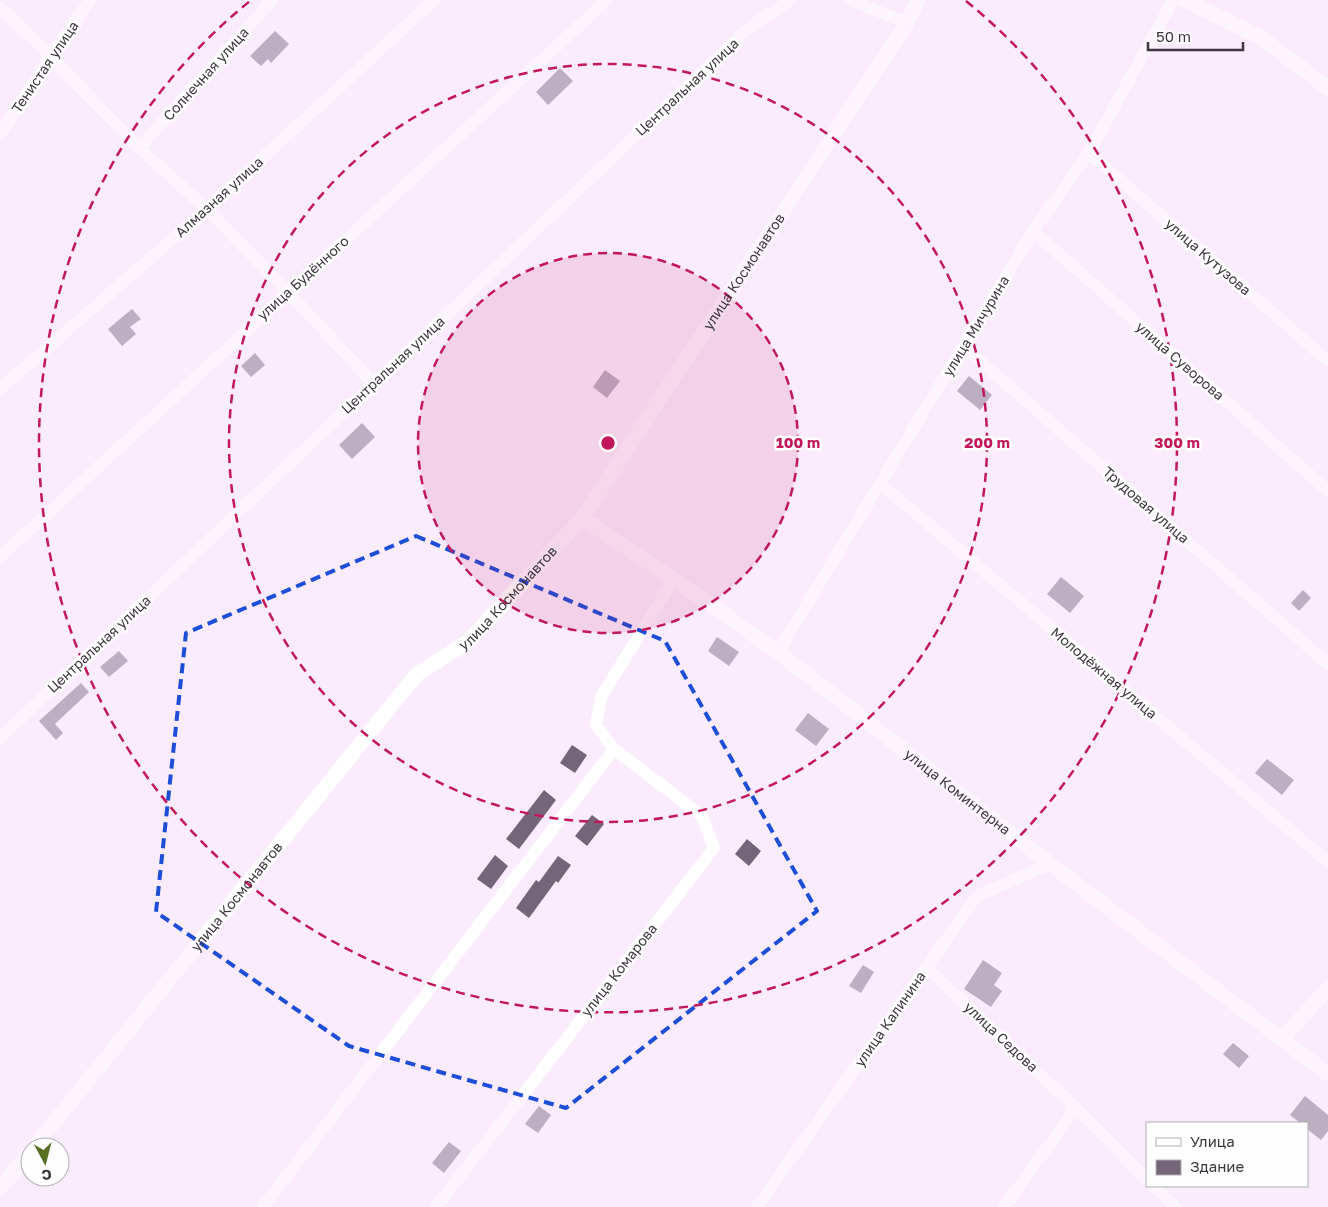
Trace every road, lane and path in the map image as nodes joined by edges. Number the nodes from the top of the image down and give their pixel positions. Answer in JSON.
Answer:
{"nodes":[{"id":1,"x":90,"y":0,"type":"edge"},
{"id":2,"x":272,"y":0,"type":"edge"},
{"id":3,"x":434,"y":0,"type":"edge"},
{"id":4,"x":607,"y":0,"type":"edge"},
{"id":5,"x":791,"y":0,"type":"edge"},
{"id":6,"x":850,"y":0,"type":"edge"},
{"id":7,"x":918,"y":0,"type":"edge"},
{"id":8,"x":1173,"y":0,"type":"edge"},
{"id":9,"x":1185,"y":0,"type":"edge"},
{"id":10,"x":0,"y":7,"type":"edge"},
{"id":11,"x":907,"y":23,"type":"junction"},
{"id":12,"x":50,"y":56,"type":"junction"},
{"id":13,"x":1328,"y":88,"type":"edge"},
{"id":14,"x":0,"y":135,"type":"edge"},
{"id":15,"x":139,"y":148,"type":"junction"},
{"id":16,"x":1089,"y":153,"type":"junction"},
{"id":17,"x":207,"y":209,"type":"junction"},
{"id":18,"x":1033,"y":231,"type":"junction"},
{"id":19,"x":288,"y":292,"type":"junction"},
{"id":20,"x":964,"y":347,"type":"junction"},
{"id":21,"x":1328,"y":361,"type":"edge"},
{"id":22,"x":374,"y":384,"type":"junction"},
{"id":23,"x":0,"y":389,"type":"edge"},
{"id":24,"x":880,"y":484,"type":"junction"},
{"id":25,"x":1328,"y":491,"type":"edge"},
{"id":26,"x":582,"y":518,"type":"junction"},
{"id":27,"x":0,"y":556,"type":"edge"},
{"id":28,"x":674,"y":578,"type":"junction"},
{"id":29,"x":778,"y":652,"type":"junction"},
{"id":30,"x":1328,"y":664,"type":"edge"},
{"id":31,"x":0,"y":738,"type":"edge"},
{"id":32,"x":614,"y":749,"type":"junction"},
{"id":33,"x":1328,"y":862,"type":"edge"},
{"id":34,"x":1050,"y":864,"type":"junction"},
{"id":35,"x":926,"y":967,"type":"junction"},
{"id":36,"x":1328,"y":988,"type":"edge"},
{"id":37,"x":1283,"y":1038,"type":"junction"},
{"id":38,"x":1328,"y":1074,"type":"edge"},
{"id":39,"x":1076,"y":1108,"type":"junction"},
{"id":40,"x":42,"y":1137,"type":"edge"},
{"id":41,"x":20,"y":1164,"type":"edge"},
{"id":42,"x":1146,"y":1179,"type":"edge"},
{"id":43,"x":1154,"y":1187,"type":"edge"},
{"id":44,"x":0,"y":1189,"type":"edge"},
{"id":45,"x":1168,"y":1205,"type":"edge"},
{"id":46,"x":263,"y":1207,"type":"edge"},
{"id":47,"x":436,"y":1207,"type":"edge"},
{"id":48,"x":757,"y":1207,"type":"edge"},
{"id":49,"x":1004,"y":1207,"type":"edge"}],
"edges":[{"from":1,"to":12,"type":"street","name":"Тенистая улица"},
{"from":2,"to":15,"type":"street","name":"Солнечная улица"},
{"from":3,"to":17,"type":"street","name":"Алмазная улица"},
{"from":4,"to":19,"type":"street","name":"улица Будённого"},
{"from":5,"to":22,"type":"street","name":"Центральная улица"},
{"from":6,"to":11,"type":"street"},
{"from":7,"to":11,"type":"street","name":"улица Космонавтов"},
{"from":8,"to":16,"type":"street","name":"улица Мичурина"},
{"from":9,"to":13,"type":"street"},
{"from":10,"to":12,"type":"street"},
{"from":11,"to":26,"type":"street","name":"улица Космонавтов"},
{"from":12,"to":14,"type":"street","name":"Тенистая улица"},
{"from":12,"to":15,"type":"street"},
{"from":15,"to":17,"type":"street"},
{"from":16,"to":18,"type":"street","name":"улица Мичурина"},
{"from":16,"to":21,"type":"street","name":"улица Кутузова"},
{"from":17,"to":19,"type":"street"},
{"from":17,"to":23,"type":"street","name":"Алмазная улица"},
{"from":18,"to":20,"type":"street","name":"улица Мичурина"},
{"from":18,"to":25,"type":"street","name":"улица Суворова"},
{"from":19,"to":22,"type":"street"},
{"from":19,"to":27,"type":"street","name":"улица Будённого"},
{"from":20,"to":24,"type":"street","name":"улица Мичурина"},
{"from":20,"to":30,"type":"street","name":"Трудовая улица"},
{"from":22,"to":31,"type":"street","name":"Центральная улица"},
{"from":24,"to":29,"type":"street","name":"улица Мичурина"},
{"from":24,"to":33,"type":"street","name":"Молодёжная улица"},
{"from":26,"to":28,"type":"street","name":"улица Коминтерна"},
{"from":26,"to":40,"type":"street","name":"улица Космонавтов"},
{"from":28,"to":29,"type":"street","name":"улица Коминтерна"},
{"from":28,"to":32,"type":"street","name":"улица Комарова"},
{"from":29,"to":34,"type":"street","name":"улица Коминтерна"},
{"from":32,"to":46,"type":"street"},
{"from":32,"to":47,"type":"street","name":"улица Комарова"},
{"from":34,"to":35,"type":"street","name":"улица Калинина"},
{"from":34,"to":37,"type":"street","name":"улица Коминтерна"},
{"from":35,"to":39,"type":"street","name":"улица Седова"},
{"from":35,"to":48,"type":"street","name":"улица Калинина"},
{"from":36,"to":37,"type":"street"},
{"from":37,"to":38,"type":"street","name":"улица Коминтерна"},
{"from":39,"to":42,"type":"street","name":"улица Седова"},
{"from":39,"to":49,"type":"street"},
{"from":41,"to":44,"type":"street"},
{"from":43,"to":45,"type":"street"}]}
